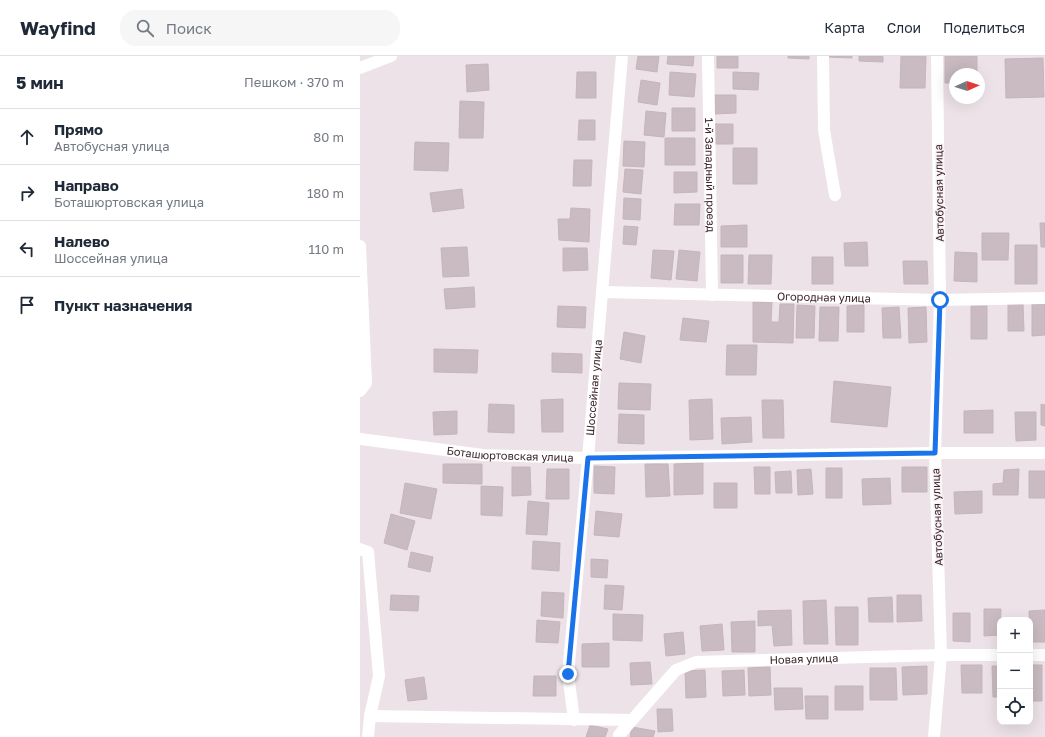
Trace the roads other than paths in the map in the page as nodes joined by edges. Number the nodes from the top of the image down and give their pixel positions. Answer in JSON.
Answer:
{"nodes":[{"id":1,"x":392,"y":56,"type":"edge"},
{"id":2,"x":622,"y":56,"type":"edge"},
{"id":3,"x":708,"y":56,"type":"edge"},
{"id":4,"x":823,"y":56,"type":"edge"},
{"id":5,"x":937,"y":56,"type":"edge"},
{"id":6,"x":360,"y":68,"type":"edge"},
{"id":7,"x":835,"y":195,"type":"dead end"},
{"id":8,"x":360,"y":246,"type":"edge"},
{"id":9,"x":602,"y":292,"type":"junction"},
{"id":10,"x":712,"y":295,"type":"junction"},
{"id":11,"x":1045,"y":298,"type":"edge"},
{"id":12,"x":940,"y":300,"type":"junction"},
{"id":13,"x":360,"y":391,"type":"edge"},
{"id":14,"x":360,"y":439,"type":"edge"},
{"id":15,"x":935,"y":453,"type":"junction"},
{"id":16,"x":1045,"y":453,"type":"edge"},
{"id":17,"x":588,"y":458,"type":"junction"},
{"id":18,"x":360,"y":549,"type":"edge"},
{"id":19,"x":941,"y":655,"type":"junction"},
{"id":20,"x":997,"y":655,"type":"edge"},
{"id":21,"x":1033,"y":655,"type":"edge"},
{"id":22,"x":1045,"y":655,"type":"edge"},
{"id":23,"x":370,"y":716,"type":"junction"},
{"id":24,"x":574,"y":720,"type":"junction"},
{"id":25,"x":632,"y":720,"type":"junction"},
{"id":26,"x":368,"y":737,"type":"edge"},
{"id":27,"x":619,"y":737,"type":"edge"},
{"id":28,"x":934,"y":737,"type":"edge"}],
"edges":[{"from":1,"to":6,"type":"street"},
{"from":2,"to":9,"type":"street","name":"Шоссейная улица"},
{"from":3,"to":10,"type":"street","name":"1-й Западный проезд"},
{"from":4,"to":7,"type":"street"},
{"from":5,"to":12,"type":"street","name":"Автобусная улица"},
{"from":8,"to":13,"type":"street"},
{"from":9,"to":10,"type":"street","name":"Огородная улица"},
{"from":9,"to":17,"type":"street","name":"Шоссейная улица"},
{"from":10,"to":12,"type":"street","name":"Огородная улица"},
{"from":11,"to":12,"type":"street","name":"Огородная улица"},
{"from":12,"to":15,"type":"street","name":"Автобусная улица"},
{"from":14,"to":17,"type":"street","name":"Боташюртовская улица"},
{"from":15,"to":16,"type":"street","name":"Боташюртовская улица"},
{"from":15,"to":17,"type":"street","name":"Боташюртовская улица"},
{"from":15,"to":19,"type":"street","name":"Автобусная улица"},
{"from":17,"to":24,"type":"street","name":"Шоссейная улица"},
{"from":18,"to":23,"type":"street"},
{"from":19,"to":20,"type":"street","name":"Новая улица"},
{"from":19,"to":25,"type":"street","name":"Новая улица"},
{"from":19,"to":28,"type":"street","name":"Автобусная улица"},
{"from":21,"to":22,"type":"street"},
{"from":23,"to":24,"type":"street"},
{"from":23,"to":26,"type":"street"},
{"from":24,"to":25,"type":"street"},
{"from":25,"to":27,"type":"street","name":"Новая улица"}]}
